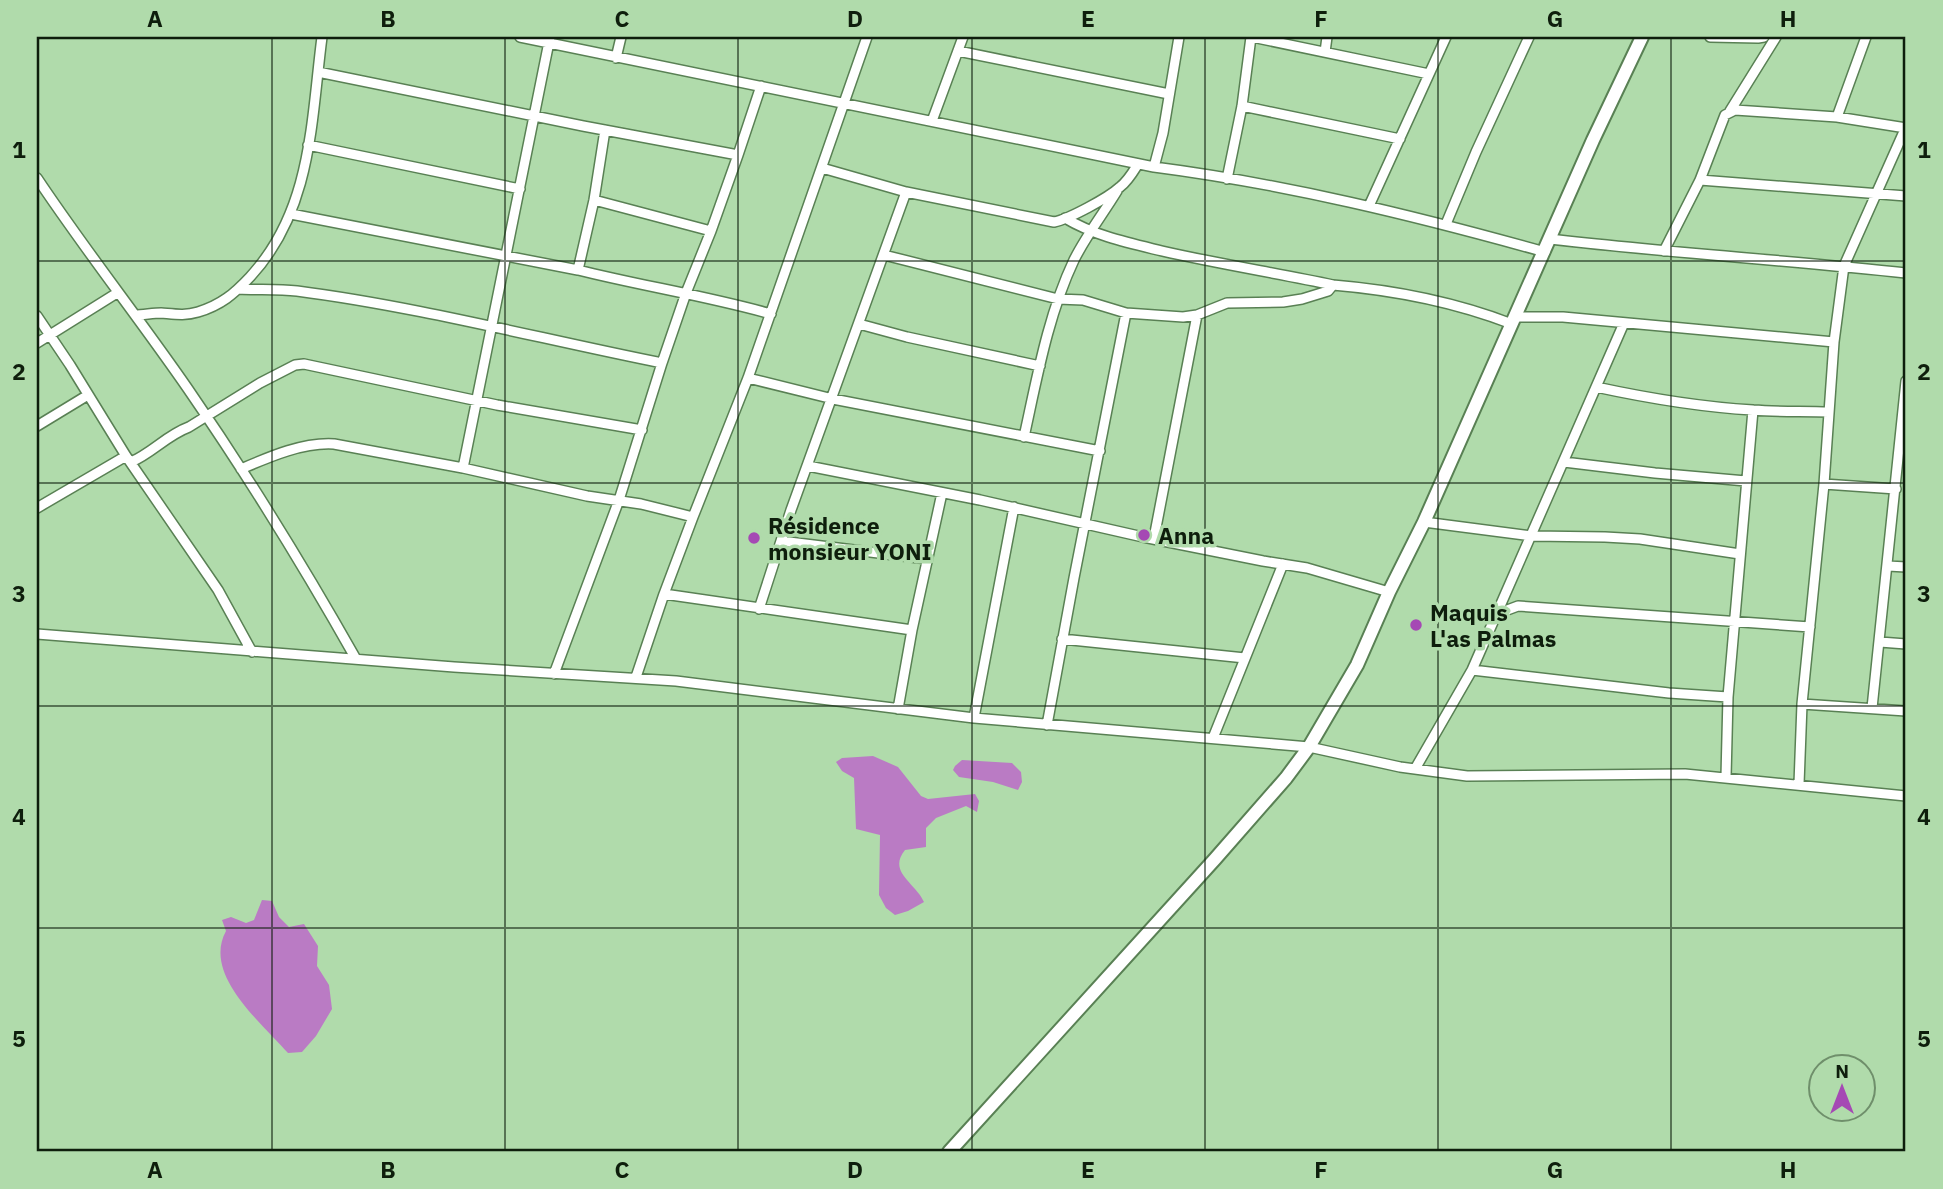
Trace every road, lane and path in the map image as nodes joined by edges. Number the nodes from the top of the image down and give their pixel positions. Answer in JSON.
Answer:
{"nodes":[{"id":1,"x":322,"y":37,"type":"edge"},
{"id":2,"x":520,"y":37,"type":"edge"},
{"id":3,"x":621,"y":37,"type":"edge"},
{"id":4,"x":867,"y":37,"type":"edge"},
{"id":5,"x":963,"y":37,"type":"edge"},
{"id":6,"x":1179,"y":37,"type":"edge"},
{"id":7,"x":1251,"y":37,"type":"edge"},
{"id":8,"x":1327,"y":37,"type":"edge"},
{"id":9,"x":1446,"y":37,"type":"edge"},
{"id":10,"x":1529,"y":37,"type":"edge"},
{"id":11,"x":1642,"y":37,"type":"edge"},
{"id":12,"x":1710,"y":37,"type":"edge"},
{"id":13,"x":1764,"y":37,"type":"edge"},
{"id":14,"x":1776,"y":37,"type":"edge"},
{"id":15,"x":1866,"y":37,"type":"edge"},
{"id":16,"x":549,"y":40,"type":"edge"},
{"id":17,"x":958,"y":51,"type":"junction"},
{"id":18,"x":1325,"y":52,"type":"junction"},
{"id":19,"x":616,"y":58,"type":"junction"},
{"id":20,"x":318,"y":72,"type":"junction"},
{"id":21,"x":1429,"y":74,"type":"junction"},
{"id":22,"x":761,"y":86,"type":"junction"},
{"id":23,"x":1169,"y":94,"type":"junction"},
{"id":24,"x":843,"y":103,"type":"junction"},
{"id":25,"x":1242,"y":106,"type":"junction"},
{"id":26,"x":1730,"y":111,"type":"junction"},
{"id":27,"x":535,"y":116,"type":"junction"},
{"id":28,"x":1837,"y":117,"type":"junction"},
{"id":29,"x":932,"y":121,"type":"junction"},
{"id":30,"x":1906,"y":127,"type":"edge"},
{"id":31,"x":605,"y":130,"type":"junction"},
{"id":32,"x":1400,"y":139,"type":"junction"},
{"id":33,"x":309,"y":145,"type":"junction"},
{"id":34,"x":738,"y":155,"type":"junction"},
{"id":35,"x":1138,"y":164,"type":"junction"},
{"id":36,"x":1154,"y":167,"type":"junction"},
{"id":37,"x":822,"y":168,"type":"junction"},
{"id":38,"x":37,"y":178,"type":"edge"},
{"id":39,"x":1227,"y":179,"type":"junction"},
{"id":40,"x":1700,"y":180,"type":"junction"},
{"id":41,"x":520,"y":189,"type":"junction"},
{"id":42,"x":1118,"y":190,"type":"junction"},
{"id":43,"x":906,"y":192,"type":"junction"},
{"id":44,"x":1877,"y":193,"type":"junction"},
{"id":45,"x":1906,"y":196,"type":"edge"},
{"id":46,"x":594,"y":200,"type":"junction"},
{"id":47,"x":1369,"y":206,"type":"junction"},
{"id":48,"x":291,"y":214,"type":"junction"},
{"id":49,"x":1065,"y":218,"type":"junction"},
{"id":50,"x":1446,"y":224,"type":"junction"},
{"id":51,"x":711,"y":231,"type":"junction"},
{"id":52,"x":1091,"y":232,"type":"junction"},
{"id":53,"x":1548,"y":246,"type":"junction"},
{"id":54,"x":1664,"y":251,"type":"junction"},
{"id":55,"x":884,"y":255,"type":"junction"},
{"id":56,"x":506,"y":257,"type":"junction"},
{"id":57,"x":1844,"y":266,"type":"junction"},
{"id":58,"x":578,"y":270,"type":"junction"},
{"id":59,"x":1906,"y":273,"type":"edge"},
{"id":60,"x":1333,"y":285,"type":"junction"},
{"id":61,"x":239,"y":289,"type":"junction"},
{"id":62,"x":117,"y":293,"type":"junction"},
{"id":63,"x":686,"y":293,"type":"junction"},
{"id":64,"x":1058,"y":299,"type":"junction"},
{"id":65,"x":1126,"y":313,"type":"junction"},
{"id":66,"x":771,"y":314,"type":"junction"},
{"id":67,"x":1197,"y":315,"type":"junction"},
{"id":68,"x":37,"y":316,"type":"edge"},
{"id":69,"x":135,"y":316,"type":"junction"},
{"id":70,"x":1513,"y":320,"type":"junction"},
{"id":71,"x":1624,"y":323,"type":"junction"},
{"id":72,"x":859,"y":324,"type":"junction"},
{"id":73,"x":491,"y":325,"type":"junction"},
{"id":74,"x":50,"y":335,"type":"junction"},
{"id":75,"x":1834,"y":342,"type":"junction"},
{"id":76,"x":37,"y":343,"type":"edge"},
{"id":77,"x":662,"y":363,"type":"junction"},
{"id":78,"x":1040,"y":366,"type":"junction"},
{"id":79,"x":748,"y":378,"type":"junction"},
{"id":80,"x":1906,"y":381,"type":"edge"},
{"id":81,"x":1596,"y":387,"type":"junction"},
{"id":82,"x":88,"y":395,"type":"junction"},
{"id":83,"x":833,"y":399,"type":"junction"},
{"id":84,"x":477,"y":400,"type":"junction"},
{"id":85,"x":1753,"y":410,"type":"junction"},
{"id":86,"x":1829,"y":412,"type":"junction"},
{"id":87,"x":205,"y":416,"type":"junction"},
{"id":88,"x":1905,"y":419,"type":"edge"},
{"id":89,"x":37,"y":426,"type":"edge"},
{"id":90,"x":642,"y":430,"type":"junction"},
{"id":91,"x":1024,"y":437,"type":"junction"},
{"id":92,"x":1100,"y":451,"type":"junction"},
{"id":93,"x":128,"y":459,"type":"junction"},
{"id":94,"x":1564,"y":462,"type":"junction"},
{"id":95,"x":808,"y":466,"type":"junction"},
{"id":96,"x":463,"y":468,"type":"junction"},
{"id":97,"x":241,"y":470,"type":"junction"},
{"id":98,"x":1746,"y":481,"type":"junction"},
{"id":99,"x":1824,"y":485,"type":"junction"},
{"id":100,"x":1896,"y":489,"type":"junction"},
{"id":101,"x":942,"y":493,"type":"junction"},
{"id":102,"x":619,"y":500,"type":"junction"},
{"id":103,"x":1014,"y":507,"type":"junction"},
{"id":104,"x":37,"y":508,"type":"edge"},
{"id":105,"x":693,"y":517,"type":"junction"},
{"id":106,"x":1424,"y":522,"type":"junction"},
{"id":107,"x":1085,"y":523,"type":"junction"},
{"id":108,"x":1532,"y":536,"type":"junction"},
{"id":109,"x":1154,"y":538,"type":"junction"},
{"id":110,"x":781,"y":541,"type":"junction"},
{"id":111,"x":1740,"y":554,"type":"junction"},
{"id":112,"x":927,"y":559,"type":"junction"},
{"id":113,"x":1283,"y":564,"type":"junction"},
{"id":114,"x":1888,"y":566,"type":"junction"},
{"id":115,"x":1906,"y":567,"type":"edge"},
{"id":116,"x":1507,"y":587,"type":"junction"},
{"id":117,"x":1389,"y":592,"type":"junction"},
{"id":118,"x":664,"y":594,"type":"junction"},
{"id":119,"x":1518,"y":606,"type":"junction"},
{"id":120,"x":759,"y":609,"type":"junction"},
{"id":121,"x":1494,"y":615,"type":"junction"},
{"id":122,"x":1734,"y":622,"type":"junction"},
{"id":123,"x":1810,"y":627,"type":"junction"},
{"id":124,"x":912,"y":630,"type":"junction"},
{"id":125,"x":37,"y":634,"type":"edge"},
{"id":126,"x":1062,"y":639,"type":"junction"},
{"id":127,"x":1881,"y":642,"type":"junction"},
{"id":128,"x":1906,"y":644,"type":"edge"},
{"id":129,"x":252,"y":652,"type":"junction"},
{"id":130,"x":356,"y":659,"type":"junction"},
{"id":131,"x":1245,"y":659,"type":"junction"},
{"id":132,"x":1472,"y":670,"type":"junction"},
{"id":133,"x":554,"y":674,"type":"junction"},
{"id":134,"x":636,"y":677,"type":"junction"},
{"id":135,"x":1728,"y":697,"type":"junction"},
{"id":136,"x":1802,"y":704,"type":"junction"},
{"id":137,"x":1872,"y":708,"type":"junction"},
{"id":138,"x":898,"y":709,"type":"junction"},
{"id":139,"x":1906,"y":711,"type":"edge"},
{"id":140,"x":974,"y":718,"type":"junction"},
{"id":141,"x":1047,"y":725,"type":"junction"},
{"id":142,"x":1213,"y":738,"type":"junction"},
{"id":143,"x":1309,"y":747,"type":"junction"},
{"id":144,"x":1415,"y":769,"type":"junction"},
{"id":145,"x":1726,"y":778,"type":"junction"},
{"id":146,"x":1799,"y":784,"type":"junction"},
{"id":147,"x":1906,"y":796,"type":"edge"},
{"id":148,"x":949,"y":1152,"type":"edge"}],
"edges":[{"from":1,"to":20,"type":"street"},
{"from":2,"to":16,"type":"street"},
{"from":3,"to":19,"type":"street"},
{"from":4,"to":24,"type":"street"},
{"from":5,"to":17,"type":"street"},
{"from":6,"to":23,"type":"street"},
{"from":7,"to":18,"type":"street"},
{"from":7,"to":25,"type":"street"},
{"from":8,"to":18,"type":"street"},
{"from":9,"to":21,"type":"street"},
{"from":10,"to":50,"type":"street"},
{"from":11,"to":53,"type":"street"},
{"from":12,"to":13,"type":"street"},
{"from":14,"to":26,"type":"street"},
{"from":15,"to":28,"type":"street"},
{"from":16,"to":19,"type":"street"},
{"from":16,"to":27,"type":"street"},
{"from":17,"to":23,"type":"street"},
{"from":17,"to":29,"type":"street"},
{"from":18,"to":21,"type":"street"},
{"from":19,"to":22,"type":"street"},
{"from":20,"to":27,"type":"street"},
{"from":20,"to":33,"type":"street"},
{"from":21,"to":32,"type":"street"},
{"from":22,"to":24,"type":"street"},
{"from":22,"to":34,"type":"street"},
{"from":23,"to":36,"type":"street"},
{"from":24,"to":29,"type":"street"},
{"from":24,"to":37,"type":"street"},
{"from":25,"to":32,"type":"street"},
{"from":25,"to":39,"type":"street"},
{"from":26,"to":28,"type":"street"},
{"from":26,"to":40,"type":"street"},
{"from":27,"to":31,"type":"street"},
{"from":27,"to":41,"type":"street"},
{"from":28,"to":30,"type":"street"},
{"from":29,"to":35,"type":"street"},
{"from":30,"to":44,"type":"street"},
{"from":31,"to":34,"type":"street"},
{"from":31,"to":46,"type":"street"},
{"from":32,"to":47,"type":"street"},
{"from":33,"to":41,"type":"street"},
{"from":33,"to":48,"type":"street"},
{"from":34,"to":51,"type":"street"},
{"from":35,"to":36,"type":"street"},
{"from":35,"to":42,"type":"street"},
{"from":36,"to":39,"type":"street"},
{"from":37,"to":43,"type":"street"},
{"from":37,"to":66,"type":"street"},
{"from":38,"to":62,"type":"street"},
{"from":39,"to":47,"type":"street"},
{"from":40,"to":44,"type":"street"},
{"from":40,"to":54,"type":"street"},
{"from":41,"to":56,"type":"street"},
{"from":42,"to":49,"type":"street"},
{"from":42,"to":52,"type":"street"},
{"from":43,"to":49,"type":"street"},
{"from":43,"to":55,"type":"street"},
{"from":44,"to":45,"type":"street"},
{"from":44,"to":57,"type":"street"},
{"from":46,"to":51,"type":"street"},
{"from":46,"to":58,"type":"street"},
{"from":47,"to":50,"type":"street"},
{"from":48,"to":56,"type":"street"},
{"from":48,"to":61,"type":"street"},
{"from":49,"to":52,"type":"street"},
{"from":50,"to":53,"type":"street"},
{"from":51,"to":63,"type":"street"},
{"from":52,"to":60,"type":"street"},
{"from":52,"to":64,"type":"street"},
{"from":53,"to":54,"type":"street"},
{"from":53,"to":70,"type":"street"},
{"from":54,"to":57,"type":"street"},
{"from":55,"to":64,"type":"street"},
{"from":55,"to":72,"type":"street"},
{"from":56,"to":58,"type":"street"},
{"from":56,"to":73,"type":"street"},
{"from":57,"to":59,"type":"street"},
{"from":57,"to":75,"type":"street"},
{"from":58,"to":63,"type":"street"},
{"from":60,"to":67,"type":"street"},
{"from":60,"to":70,"type":"street"},
{"from":61,"to":69,"type":"street"},
{"from":61,"to":73,"type":"street"},
{"from":62,"to":69,"type":"street"},
{"from":62,"to":74,"type":"street"},
{"from":63,"to":66,"type":"street"},
{"from":63,"to":77,"type":"street"},
{"from":64,"to":65,"type":"street"},
{"from":64,"to":78,"type":"street"},
{"from":65,"to":67,"type":"street"},
{"from":65,"to":92,"type":"street"},
{"from":66,"to":79,"type":"street"},
{"from":67,"to":109,"type":"street"},
{"from":68,"to":74,"type":"street"},
{"from":69,"to":87,"type":"street"},
{"from":70,"to":71,"type":"street"},
{"from":70,"to":106,"type":"street"},
{"from":71,"to":75,"type":"street"},
{"from":71,"to":81,"type":"street"},
{"from":72,"to":78,"type":"street"},
{"from":72,"to":83,"type":"street"},
{"from":73,"to":77,"type":"street"},
{"from":73,"to":84,"type":"street"},
{"from":74,"to":76,"type":"street"},
{"from":74,"to":82,"type":"street"},
{"from":75,"to":86,"type":"street"},
{"from":77,"to":90,"type":"street"},
{"from":78,"to":91,"type":"street"},
{"from":79,"to":83,"type":"street"},
{"from":79,"to":105,"type":"street"},
{"from":80,"to":88,"type":"street"},
{"from":81,"to":85,"type":"street"},
{"from":81,"to":94,"type":"street"},
{"from":82,"to":89,"type":"street"},
{"from":82,"to":93,"type":"street"},
{"from":83,"to":91,"type":"street"},
{"from":83,"to":95,"type":"street"},
{"from":84,"to":87,"type":"street"},
{"from":84,"to":90,"type":"street"},
{"from":84,"to":96,"type":"street"},
{"from":85,"to":86,"type":"street"},
{"from":85,"to":98,"type":"street"},
{"from":86,"to":99,"type":"street"},
{"from":87,"to":93,"type":"street"},
{"from":87,"to":97,"type":"street"},
{"from":88,"to":100,"type":"street"},
{"from":90,"to":102,"type":"street"},
{"from":91,"to":92,"type":"street"},
{"from":92,"to":107,"type":"street"},
{"from":93,"to":104,"type":"street"},
{"from":93,"to":129,"type":"street"},
{"from":94,"to":98,"type":"street"},
{"from":94,"to":108,"type":"street"},
{"from":95,"to":101,"type":"street"},
{"from":95,"to":110,"type":"street"},
{"from":96,"to":97,"type":"street"},
{"from":96,"to":102,"type":"street"},
{"from":97,"to":130,"type":"street"},
{"from":98,"to":111,"type":"street"},
{"from":99,"to":100,"type":"street"},
{"from":99,"to":123,"type":"street"},
{"from":100,"to":114,"type":"street"},
{"from":101,"to":103,"type":"street"},
{"from":101,"to":112,"type":"street"},
{"from":102,"to":105,"type":"street"},
{"from":102,"to":133,"type":"street"},
{"from":103,"to":107,"type":"street"},
{"from":103,"to":140,"type":"street"},
{"from":105,"to":118,"type":"street"},
{"from":106,"to":108,"type":"street"},
{"from":106,"to":117,"type":"street"},
{"from":107,"to":109,"type":"street"},
{"from":107,"to":126,"type":"street"},
{"from":108,"to":111,"type":"street"},
{"from":108,"to":116,"type":"street"},
{"from":109,"to":113,"type":"street"},
{"from":110,"to":112,"type":"street"},
{"from":110,"to":120,"type":"street"},
{"from":111,"to":122,"type":"street"},
{"from":112,"to":124,"type":"street"},
{"from":113,"to":117,"type":"street"},
{"from":113,"to":131,"type":"street"},
{"from":114,"to":115,"type":"street"},
{"from":114,"to":127,"type":"street"},
{"from":116,"to":119,"type":"street"},
{"from":116,"to":121,"type":"street"},
{"from":117,"to":143,"type":"street"},
{"from":118,"to":120,"type":"street"},
{"from":118,"to":134,"type":"street"},
{"from":119,"to":121,"type":"street"},
{"from":119,"to":122,"type":"street"},
{"from":120,"to":124,"type":"street"},
{"from":121,"to":132,"type":"street"},
{"from":122,"to":123,"type":"street"},
{"from":122,"to":135,"type":"street"},
{"from":123,"to":136,"type":"street"},
{"from":124,"to":138,"type":"street"},
{"from":125,"to":129,"type":"street"},
{"from":126,"to":131,"type":"street"},
{"from":126,"to":141,"type":"street"},
{"from":127,"to":128,"type":"street"},
{"from":127,"to":137,"type":"street"},
{"from":129,"to":130,"type":"street"},
{"from":130,"to":133,"type":"street"},
{"from":131,"to":142,"type":"street"},
{"from":132,"to":135,"type":"street"},
{"from":132,"to":144,"type":"street"},
{"from":133,"to":134,"type":"street"},
{"from":134,"to":138,"type":"street"},
{"from":135,"to":145,"type":"street"},
{"from":136,"to":137,"type":"street"},
{"from":136,"to":146,"type":"street"},
{"from":137,"to":139,"type":"street"},
{"from":138,"to":140,"type":"street"},
{"from":140,"to":141,"type":"street"},
{"from":141,"to":142,"type":"street"},
{"from":142,"to":143,"type":"street"},
{"from":143,"to":144,"type":"street"},
{"from":143,"to":148,"type":"street"},
{"from":144,"to":145,"type":"street"},
{"from":145,"to":146,"type":"street"},
{"from":146,"to":147,"type":"street"}]}
